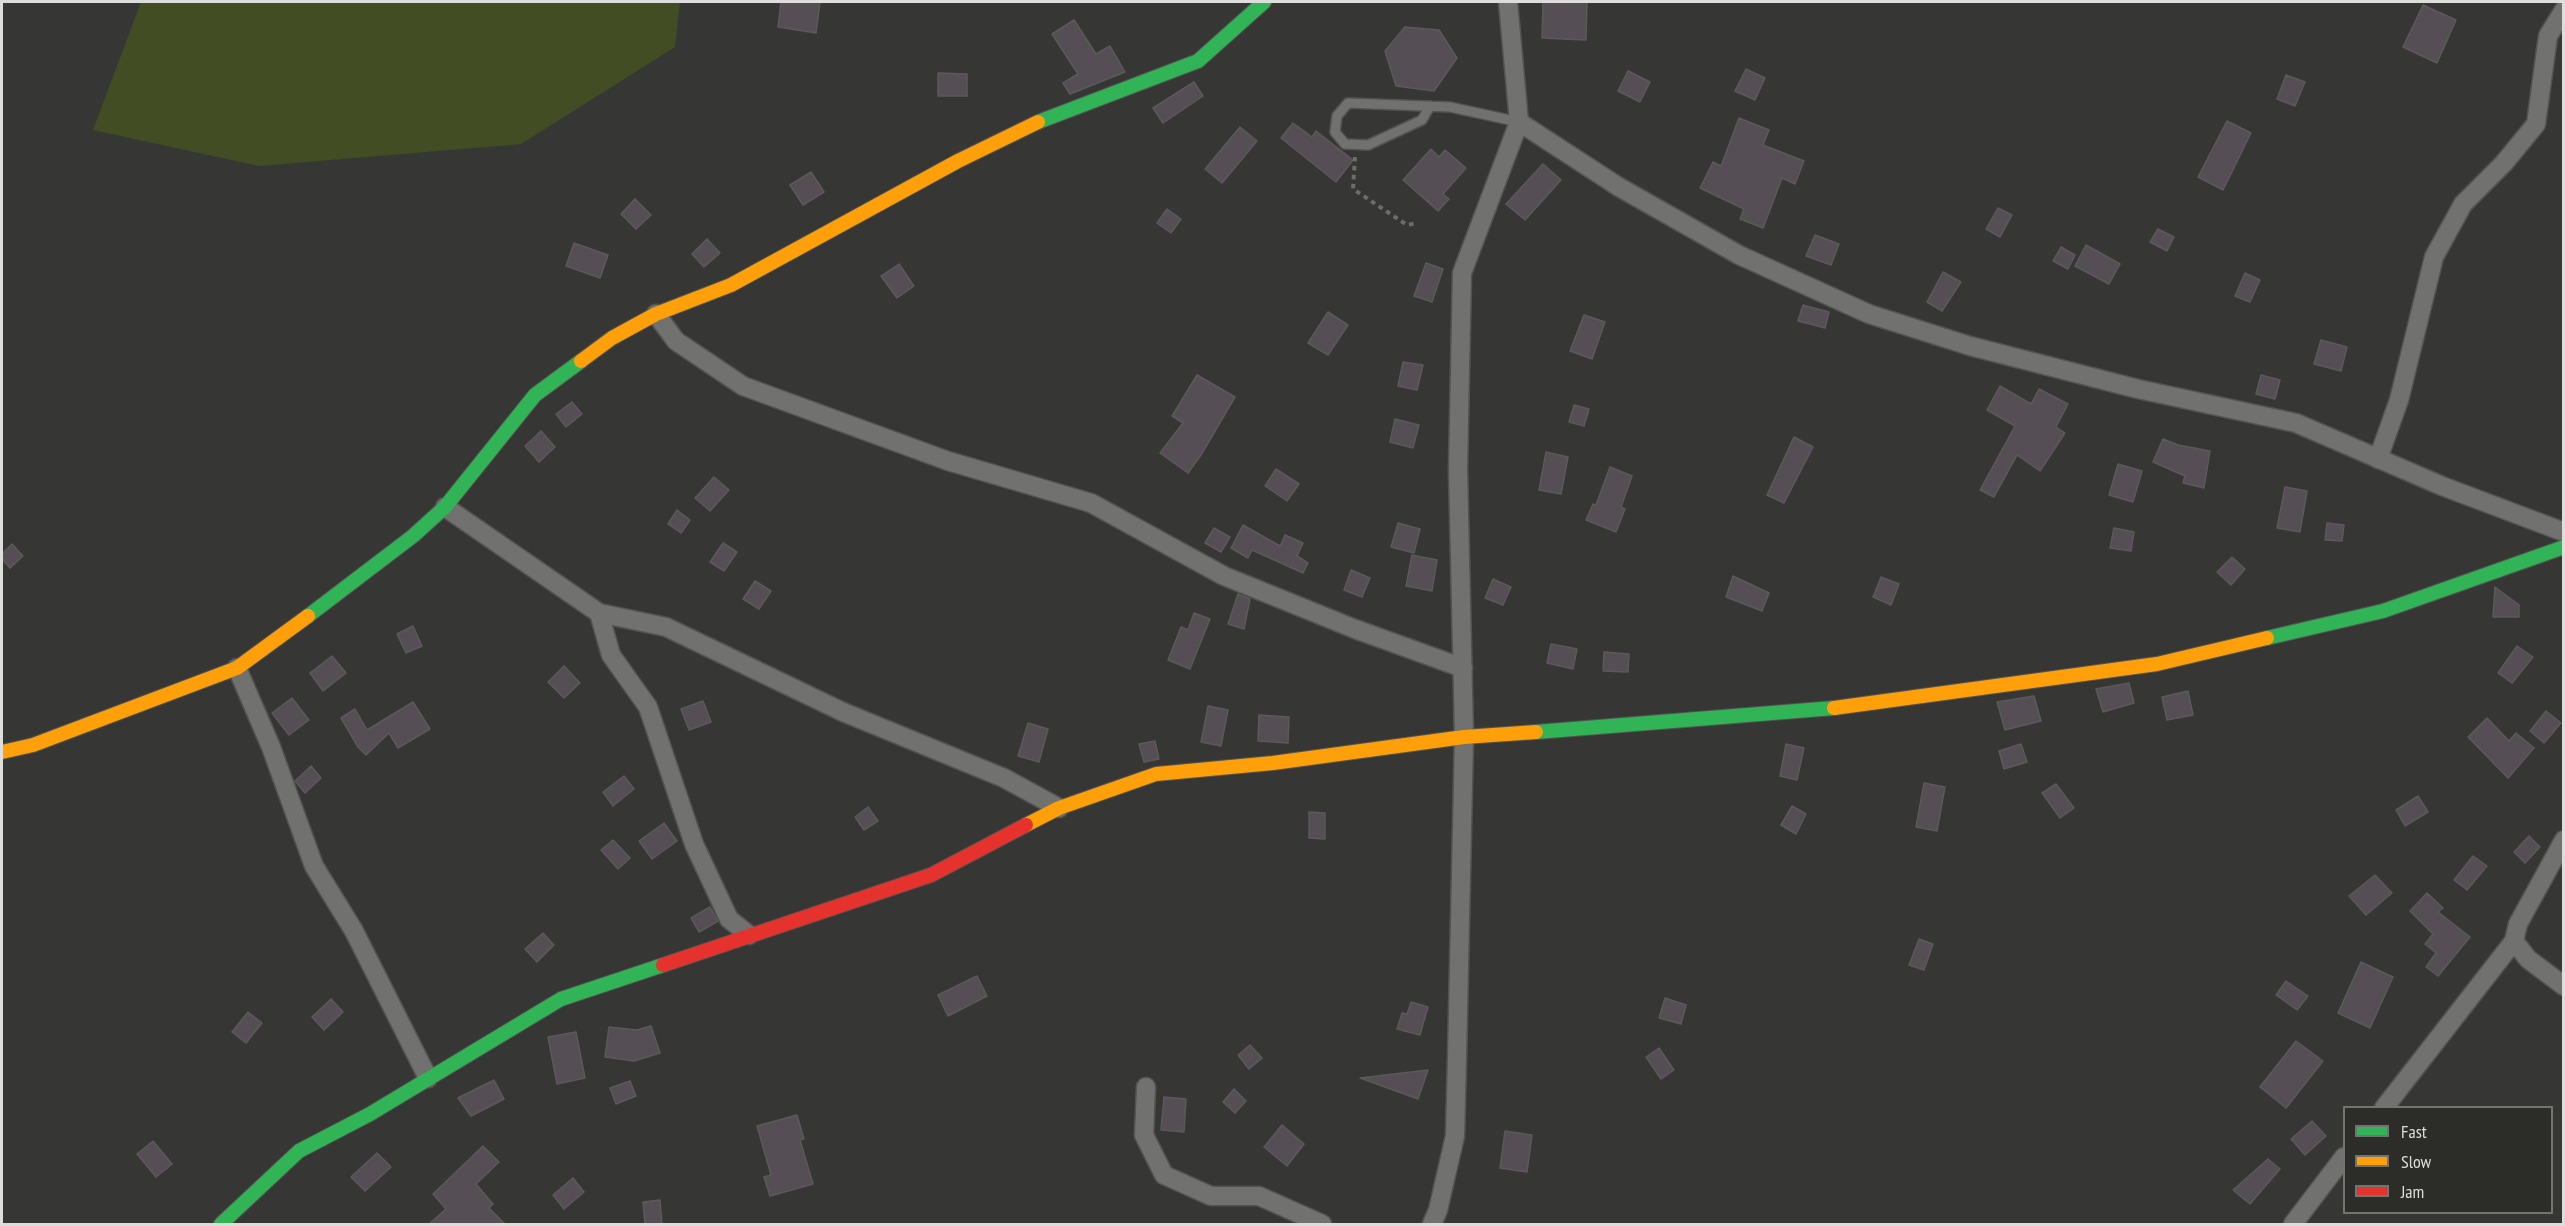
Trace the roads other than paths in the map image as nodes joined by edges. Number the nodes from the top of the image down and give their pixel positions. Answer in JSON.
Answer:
{"nodes":[{"id":1,"x":1264,"y":2,"type":"edge"},
{"id":2,"x":1508,"y":2,"type":"edge"},
{"id":3,"x":2564,"y":10,"type":"edge"},
{"id":4,"x":1430,"y":106,"type":"junction"},
{"id":5,"x":1519,"y":122,"type":"junction"},
{"id":6,"x":657,"y":314,"type":"junction"},
{"id":7,"x":2378,"y":459,"type":"junction"},
{"id":8,"x":445,"y":507,"type":"junction"},
{"id":9,"x":2564,"y":532,"type":"edge"},
{"id":10,"x":2564,"y":547,"type":"edge"},
{"id":11,"x":598,"y":613,"type":"junction"},
{"id":12,"x":237,"y":668,"type":"junction"},
{"id":13,"x":1463,"y":668,"type":"junction"},
{"id":14,"x":1464,"y":737,"type":"junction"},
{"id":15,"x":2,"y":752,"type":"edge"},
{"id":16,"x":1059,"y":808,"type":"junction"},
{"id":17,"x":2564,"y":840,"type":"edge"},
{"id":18,"x":749,"y":935,"type":"junction"},
{"id":19,"x":2514,"y":941,"type":"junction"},
{"id":20,"x":2564,"y":986,"type":"edge"},
{"id":21,"x":428,"y":1078,"type":"junction"},
{"id":22,"x":1146,"y":1088,"type":"dead end"},
{"id":23,"x":2385,"y":1106,"type":"edge"},
{"id":24,"x":2343,"y":1157,"type":"edge"},
{"id":25,"x":221,"y":1224,"type":"edge"},
{"id":26,"x":1322,"y":1224,"type":"edge"},
{"id":27,"x":1431,"y":1224,"type":"edge"},
{"id":28,"x":2293,"y":1224,"type":"edge"}],
"edges":[{"from":1,"to":6,"type":"street"},
{"from":2,"to":5,"type":"street"},
{"from":3,"to":7,"type":"street"},
{"from":4,"to":4,"type":"lane"},
{"from":4,"to":5,"type":"lane"},
{"from":5,"to":7,"type":"street"},
{"from":5,"to":13,"type":"street"},
{"from":6,"to":8,"type":"street"},
{"from":6,"to":13,"type":"street"},
{"from":7,"to":9,"type":"street"},
{"from":8,"to":11,"type":"street"},
{"from":8,"to":12,"type":"street"},
{"from":10,"to":14,"type":"street"},
{"from":11,"to":16,"type":"street"},
{"from":11,"to":18,"type":"street"},
{"from":12,"to":15,"type":"street"},
{"from":12,"to":21,"type":"street"},
{"from":13,"to":14,"type":"street"},
{"from":14,"to":16,"type":"street"},
{"from":14,"to":27,"type":"street"},
{"from":16,"to":18,"type":"street"},
{"from":17,"to":19,"type":"street"},
{"from":18,"to":21,"type":"street"},
{"from":19,"to":20,"type":"street"},
{"from":19,"to":23,"type":"street"},
{"from":21,"to":25,"type":"street"},
{"from":22,"to":26,"type":"street"},
{"from":24,"to":28,"type":"street"}]}
